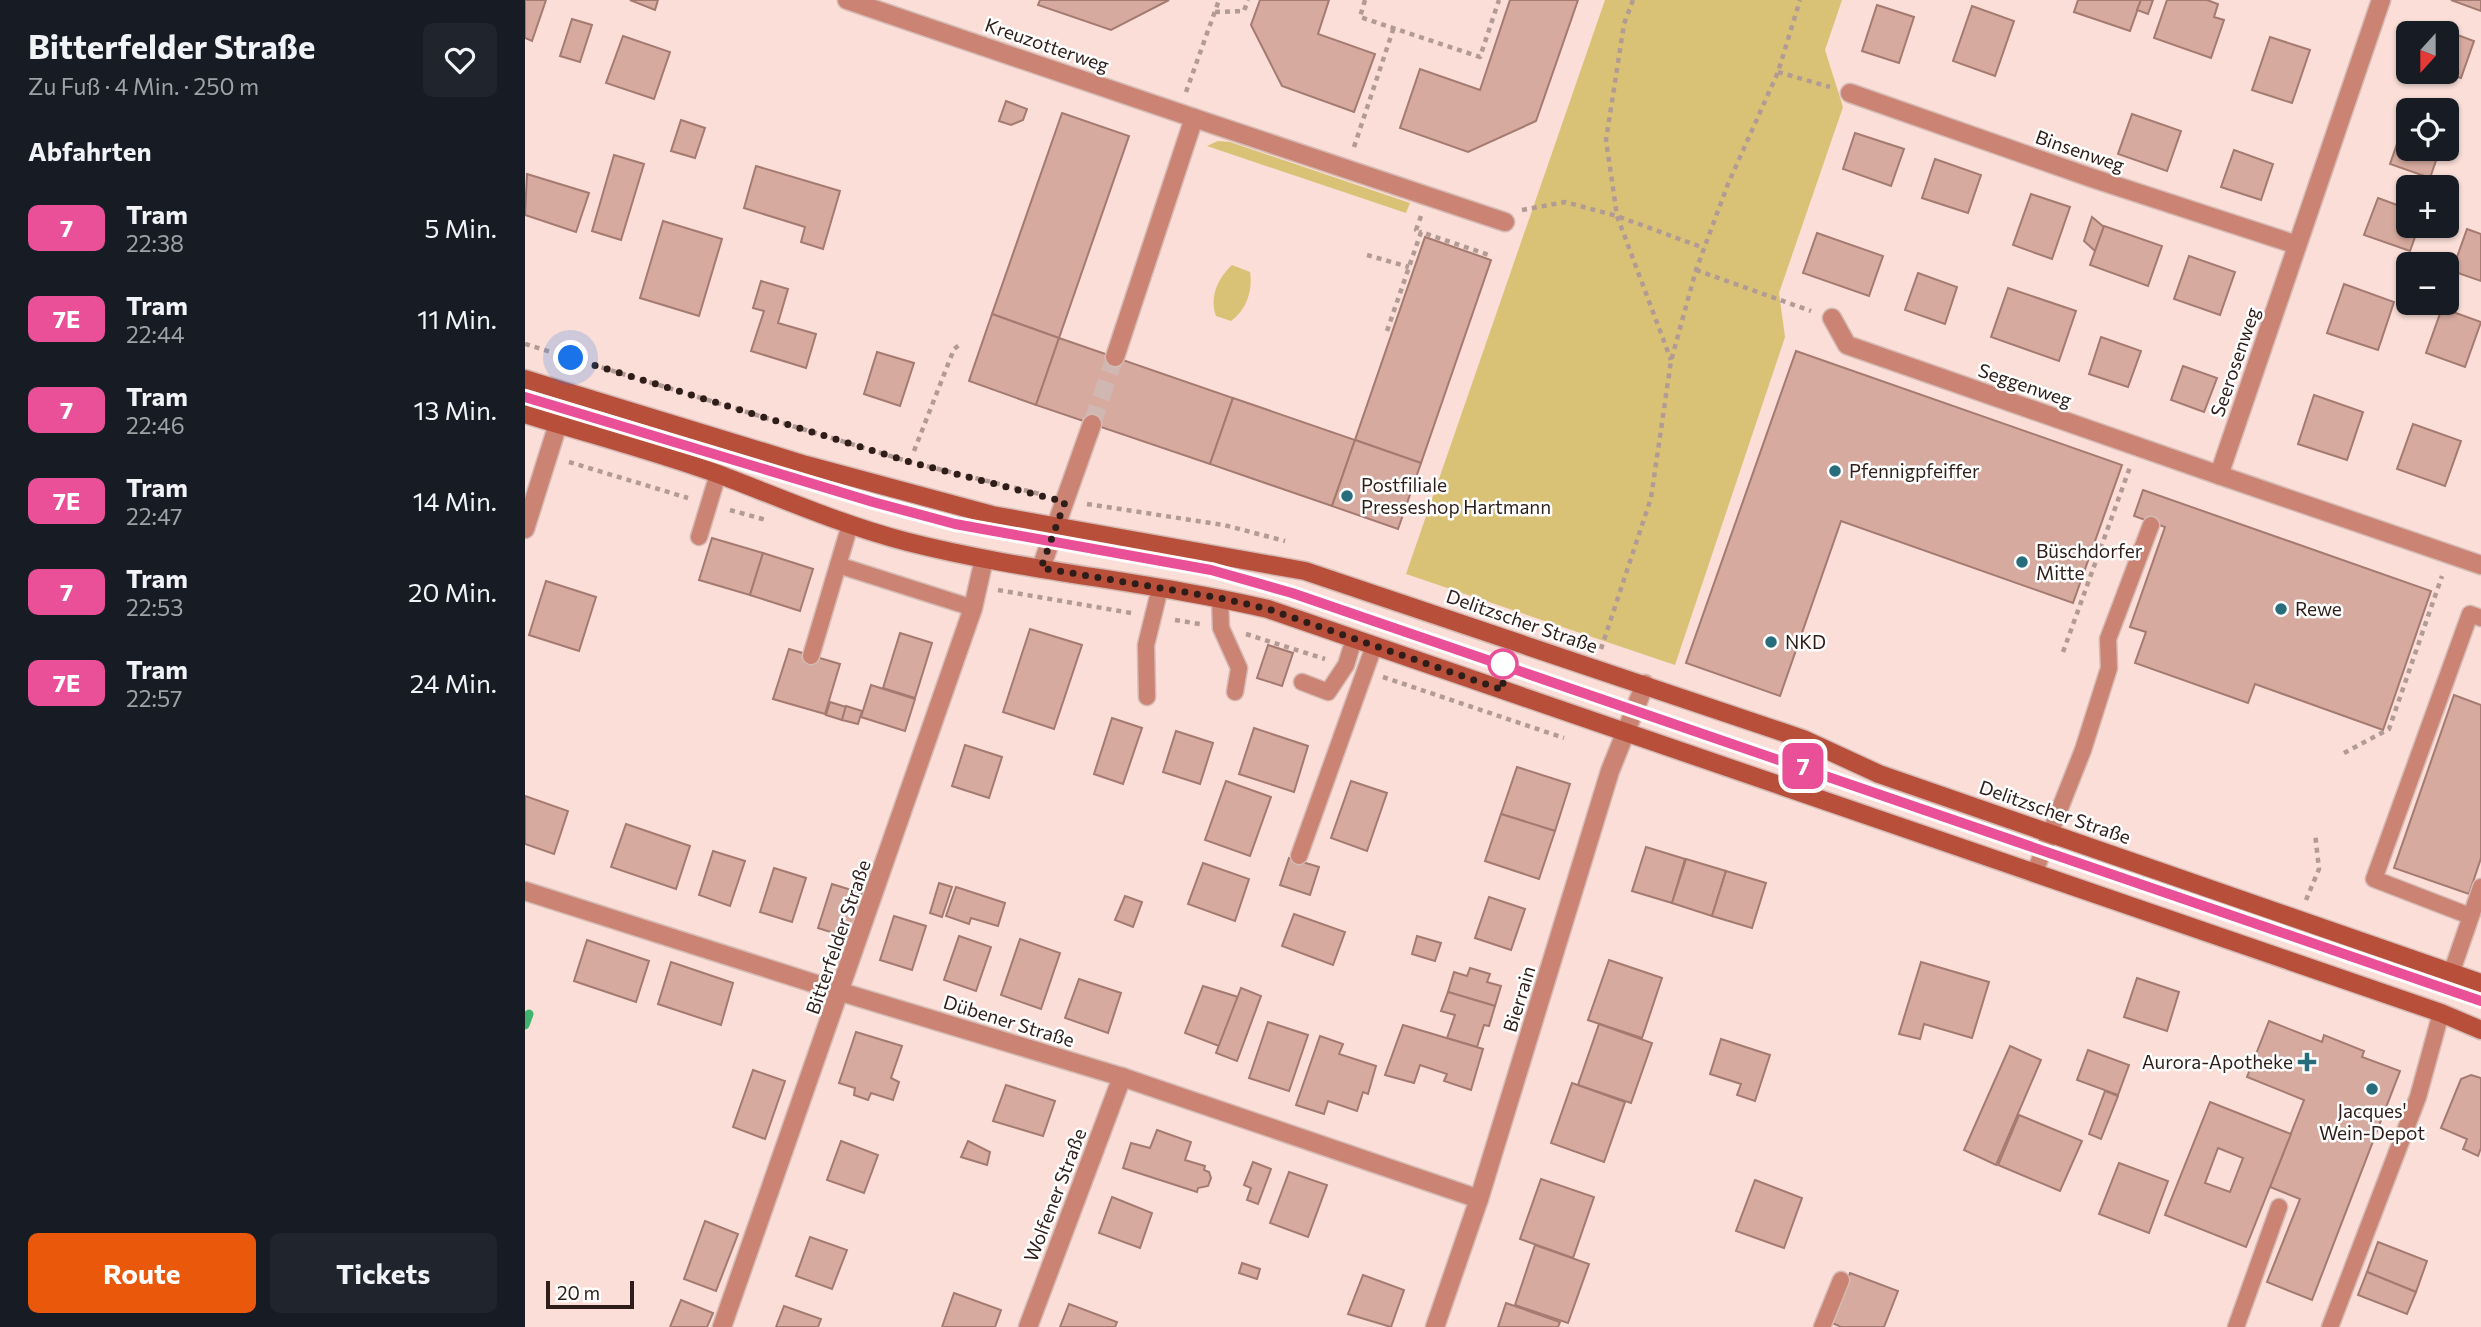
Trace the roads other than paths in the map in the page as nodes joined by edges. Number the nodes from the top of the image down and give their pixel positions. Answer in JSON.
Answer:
{"nodes":[{"id":1,"x":847,"y":0,"type":"edge"},
{"id":2,"x":2381,"y":0,"type":"edge"},
{"id":3,"x":1850,"y":93,"type":"road end"},
{"id":4,"x":1186,"y":115,"type":"junction"},
{"id":5,"x":1505,"y":222,"type":"road end"},
{"id":6,"x":2297,"y":245,"type":"junction"},
{"id":7,"x":1832,"y":318,"type":"road end"},
{"id":8,"x":1115,"y":357,"type":"tunnel mouth"},
{"id":9,"x":525,"y":379,"type":"edge"},
{"id":10,"x":525,"y":414,"type":"edge"},
{"id":11,"x":558,"y":424,"type":"junction"},
{"id":12,"x":1091,"y":424,"type":"tunnel mouth"},
{"id":13,"x":717,"y":474,"type":"junction"},
{"id":14,"x":2219,"y":475,"type":"junction"},
{"id":15,"x":850,"y":525,"type":"junction"},
{"id":16,"x":2151,"y":525,"type":"dead end"},
{"id":17,"x":1056,"y":527,"type":"junction"},
{"id":18,"x":525,"y":529,"type":"edge"},
{"id":19,"x":699,"y":537,"type":"dead end"},
{"id":20,"x":984,"y":559,"type":"junction"},
{"id":21,"x":838,"y":565,"type":"junction"},
{"id":22,"x":2481,"y":565,"type":"edge"},
{"id":23,"x":1041,"y":568,"type":"junction"},
{"id":24,"x":1160,"y":588,"type":"junction"},
{"id":25,"x":1220,"y":598,"type":"junction"},
{"id":26,"x":973,"y":608,"type":"junction"},
{"id":27,"x":2481,"y":618,"type":"edge"},
{"id":28,"x":1354,"y":639,"type":"junction"},
{"id":29,"x":1374,"y":646,"type":"junction"},
{"id":30,"x":811,"y":656,"type":"dead end"},
{"id":31,"x":1302,"y":682,"type":"dead end"},
{"id":32,"x":1645,"y":684,"type":"junction"},
{"id":33,"x":1235,"y":692,"type":"dead end"},
{"id":34,"x":1147,"y":697,"type":"dead end"},
{"id":35,"x":1626,"y":733,"type":"junction"},
{"id":36,"x":2050,"y":832,"type":"junction"},
{"id":37,"x":1299,"y":856,"type":"dead end"},
{"id":38,"x":2034,"y":874,"type":"junction"},
{"id":39,"x":2481,"y":887,"type":"edge"},
{"id":40,"x":525,"y":891,"type":"edge"},
{"id":41,"x":2470,"y":916,"type":"junction"},
{"id":42,"x":2452,"y":971,"type":"junction"},
{"id":43,"x":2481,"y":983,"type":"edge"},
{"id":44,"x":841,"y":992,"type":"junction"},
{"id":45,"x":2441,"y":1013,"type":"junction"},
{"id":46,"x":2481,"y":1030,"type":"edge"},
{"id":47,"x":1122,"y":1077,"type":"junction"},
{"id":48,"x":1479,"y":1199,"type":"junction"},
{"id":49,"x":2279,"y":1207,"type":"dead end"},
{"id":50,"x":1841,"y":1280,"type":"dead end"},
{"id":51,"x":722,"y":1327,"type":"edge"},
{"id":52,"x":1028,"y":1327,"type":"edge"},
{"id":53,"x":1435,"y":1327,"type":"edge"},
{"id":54,"x":1822,"y":1327,"type":"edge"},
{"id":55,"x":2236,"y":1327,"type":"edge"},
{"id":56,"x":2330,"y":1327,"type":"edge"}],
"edges":[{"from":1,"to":4,"type":"street","name":"Kreuzotterweg"},
{"from":2,"to":6,"type":"street","name":"Seerosenweg"},
{"from":3,"to":6,"type":"street","name":"Binsenweg"},
{"from":4,"to":5,"type":"street","name":"Kreuzotterweg"},
{"from":4,"to":8,"type":"street"},
{"from":6,"to":14,"type":"street","name":"Seerosenweg"},
{"from":7,"to":14,"type":"street","name":"Seggenweg"},
{"from":9,"to":17,"type":"main road","name":"Delitzscher Straße"},
{"from":10,"to":11,"type":"main road"},
{"from":11,"to":13,"type":"main road"},
{"from":11,"to":18,"type":"street"},
{"from":12,"to":17,"type":"street"},
{"from":13,"to":15,"type":"main road"},
{"from":13,"to":19,"type":"lane"},
{"from":14,"to":22,"type":"street"},
{"from":15,"to":20,"type":"main road"},
{"from":15,"to":21,"type":"lane"},
{"from":16,"to":36,"type":"lane"},
{"from":17,"to":23,"type":"street"},
{"from":17,"to":32,"type":"main road","name":"Delitzscher Straße"},
{"from":20,"to":23,"type":"main road"},
{"from":20,"to":26,"type":"street","name":"Bitterfelder Straße"},
{"from":21,"to":26,"type":"lane"},
{"from":21,"to":30,"type":"lane"},
{"from":23,"to":24,"type":"main road"},
{"from":24,"to":25,"type":"main road"},
{"from":24,"to":34,"type":"lane"},
{"from":25,"to":28,"type":"main road"},
{"from":25,"to":33,"type":"lane"},
{"from":26,"to":44,"type":"street","name":"Bitterfelder Straße"},
{"from":27,"to":41,"type":"lane"},
{"from":28,"to":29,"type":"main road"},
{"from":28,"to":31,"type":"lane"},
{"from":29,"to":35,"type":"main road"},
{"from":29,"to":37,"type":"lane"},
{"from":32,"to":35,"type":"street","name":"Bierrain"},
{"from":32,"to":36,"type":"main road","name":"Delitzscher Straße"},
{"from":35,"to":38,"type":"main road"},
{"from":35,"to":48,"type":"street","name":"Bierrain"},
{"from":36,"to":38,"type":"lane"},
{"from":36,"to":42,"type":"main road","name":"Delitzscher Straße"},
{"from":38,"to":45,"type":"main road"},
{"from":39,"to":41,"type":"lane"},
{"from":40,"to":44,"type":"street","name":"Dübener Straße"},
{"from":41,"to":42,"type":"lane"},
{"from":42,"to":43,"type":"main road","name":"Delitzscher Straße"},
{"from":44,"to":47,"type":"street","name":"Dübener Straße"},
{"from":44,"to":51,"type":"street","name":"Bitterfelder Straße"},
{"from":45,"to":46,"type":"main road"},
{"from":45,"to":56,"type":"lane"},
{"from":47,"to":48,"type":"street","name":"Dübener Straße"},
{"from":47,"to":52,"type":"street","name":"Wolfener Straße"},
{"from":48,"to":53,"type":"street","name":"Bierrain"},
{"from":49,"to":55,"type":"lane"},
{"from":50,"to":54,"type":"lane"}]}
